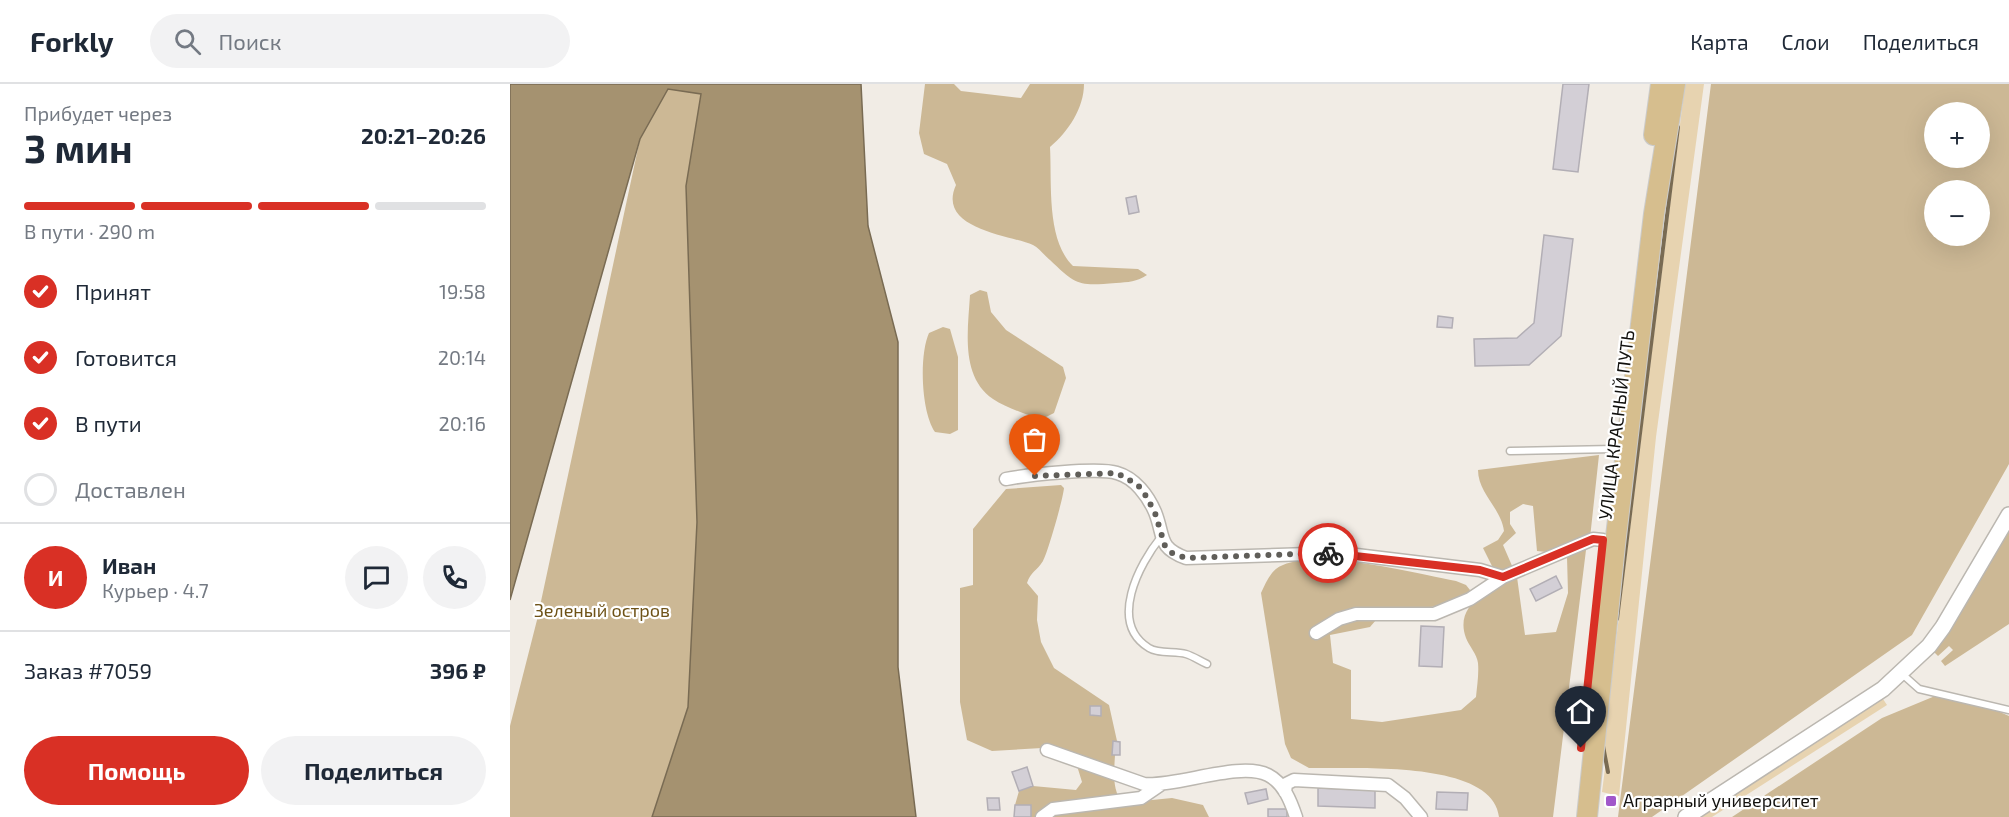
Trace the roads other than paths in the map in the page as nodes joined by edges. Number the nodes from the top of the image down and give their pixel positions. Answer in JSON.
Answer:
{"nodes":[{"id":1,"x":1661,"y":84,"type":"edge"},
{"id":2,"x":1675,"y":84,"type":"edge"},
{"id":3,"x":1664,"y":107,"type":"junction"},
{"id":4,"x":1614,"y":449,"type":"junction"},
{"id":5,"x":1510,"y":451,"type":"dead end"},
{"id":6,"x":1006,"y":479,"type":"dead end"},
{"id":7,"x":2009,"y":514,"type":"edge"},
{"id":8,"x":1161,"y":537,"type":"junction"},
{"id":9,"x":1603,"y":540,"type":"junction"},
{"id":10,"x":1503,"y":577,"type":"junction"},
{"id":11,"x":1316,"y":633,"type":"dead end"},
{"id":12,"x":1207,"y":664,"type":"dead end"},
{"id":13,"x":1901,"y":673,"type":"junction"},
{"id":14,"x":2009,"y":710,"type":"edge"},
{"id":15,"x":1047,"y":750,"type":"dead end"},
{"id":16,"x":1161,"y":786,"type":"junction"},
{"id":17,"x":1285,"y":792,"type":"junction"},
{"id":18,"x":1042,"y":817,"type":"edge"},
{"id":19,"x":1296,"y":817,"type":"edge"},
{"id":20,"x":1421,"y":817,"type":"edge"},
{"id":21,"x":1574,"y":817,"type":"edge"},
{"id":22,"x":1587,"y":817,"type":"edge"},
{"id":23,"x":1686,"y":817,"type":"edge"}],
"edges":[{"from":1,"to":3,"type":"main road"},
{"from":2,"to":3,"type":"main road"},
{"from":3,"to":4,"type":"main road","name":"УЛИЦА КРАСНЫЙ ПУТЬ"},
{"from":3,"to":22,"type":"main road","name":"УЛИЦА КРАСНЫЙ ПУТЬ"},
{"from":4,"to":5,"type":"lane"},
{"from":4,"to":9,"type":"main road","name":"УЛИЦА КРАСНЫЙ ПУТЬ"},
{"from":6,"to":8,"type":"street"},
{"from":7,"to":13,"type":"street"},
{"from":8,"to":10,"type":"street"},
{"from":8,"to":12,"type":"lane"},
{"from":9,"to":10,"type":"street"},
{"from":9,"to":21,"type":"main road","name":"УЛИЦА КРАСНЫЙ ПУТЬ"},
{"from":10,"to":11,"type":"street"},
{"from":13,"to":14,"type":"lane"},
{"from":13,"to":23,"type":"street"},
{"from":15,"to":16,"type":"street"},
{"from":16,"to":17,"type":"street"},
{"from":16,"to":18,"type":"street"},
{"from":17,"to":19,"type":"street"},
{"from":17,"to":20,"type":"street"}]}
